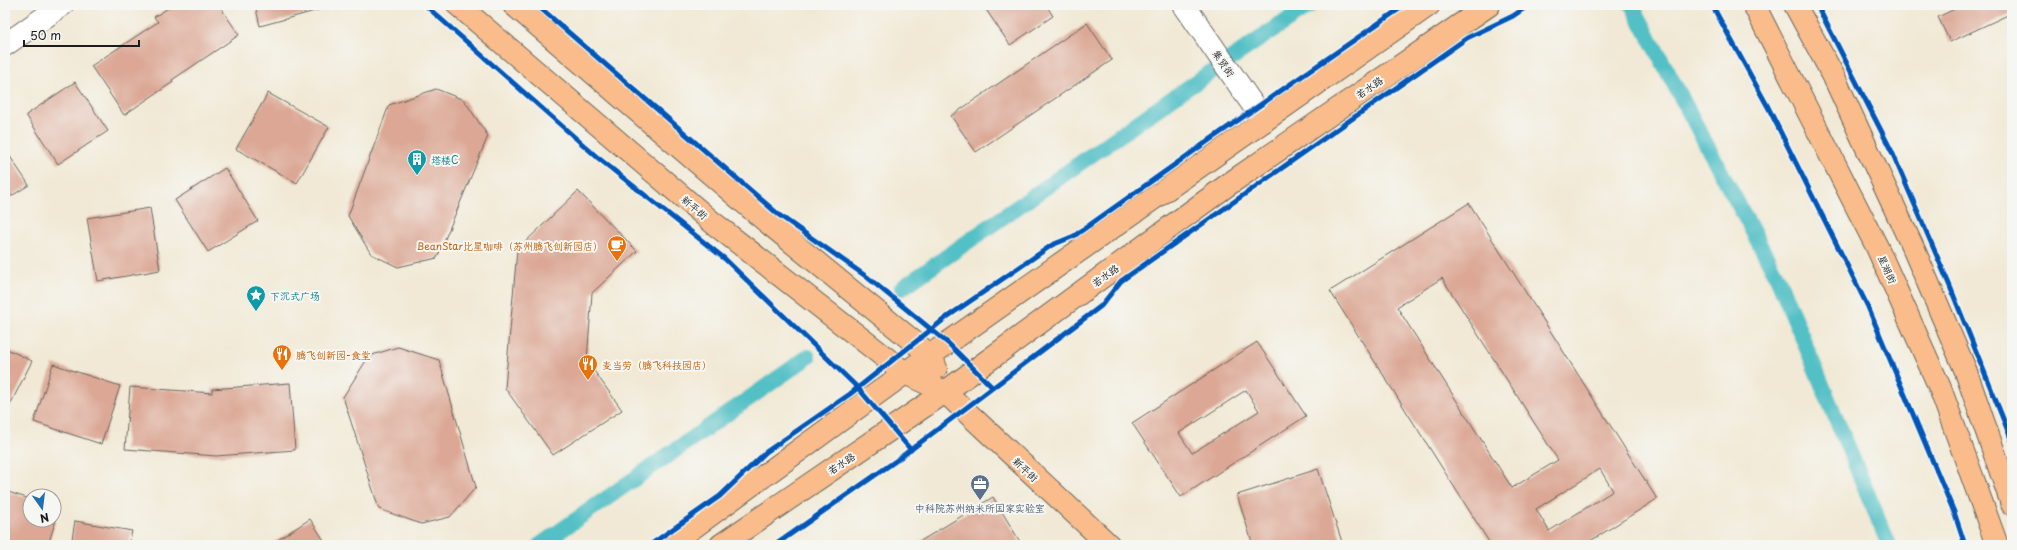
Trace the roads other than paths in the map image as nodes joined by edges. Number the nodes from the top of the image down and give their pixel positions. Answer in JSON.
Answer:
{"nodes":[{"id":1,"x":62,"y":5,"type":"edge"},
{"id":2,"x":458,"y":5,"type":"edge"},
{"id":3,"x":514,"y":5,"type":"edge"},
{"id":4,"x":1184,"y":5,"type":"edge"},
{"id":5,"x":1429,"y":5,"type":"edge"},
{"id":6,"x":1489,"y":5,"type":"edge"},
{"id":7,"x":1754,"y":5,"type":"edge"},
{"id":8,"x":1795,"y":5,"type":"edge"},
{"id":9,"x":5,"y":45,"type":"edge"},
{"id":10,"x":1264,"y":121,"type":"junction"},
{"id":11,"x":931,"y":356,"type":"junction"},
{"id":12,"x":905,"y":373,"type":"junction"},
{"id":13,"x":945,"y":392,"type":"junction"},
{"id":14,"x":2012,"y":504,"type":"edge"},
{"id":15,"x":669,"y":545,"type":"edge"},
{"id":16,"x":721,"y":545,"type":"edge"},
{"id":17,"x":1109,"y":545,"type":"edge"},
{"id":18,"x":1997,"y":545,"type":"edge"}],
"edges":[{"from":1,"to":9,"type":"street"},
{"from":2,"to":12,"type":"main road","name":"新平街"},
{"from":3,"to":11,"type":"main road","name":"新平街"},
{"from":4,"to":10,"type":"street","name":"集贤街"},
{"from":5,"to":10,"type":"main road"},
{"from":6,"to":13,"type":"main road","name":"若水路"},
{"from":7,"to":18,"type":"main road","name":"星湖街"},
{"from":8,"to":14,"type":"main road"},
{"from":10,"to":11,"type":"main road"},
{"from":11,"to":12,"type":"main road"},
{"from":11,"to":13,"type":"main road","name":"新平街"},
{"from":12,"to":13,"type":"main road","name":"新平街"},
{"from":12,"to":15,"type":"main road"},
{"from":13,"to":16,"type":"main road","name":"若水路"},
{"from":13,"to":17,"type":"main road","name":"新平街"}]}
